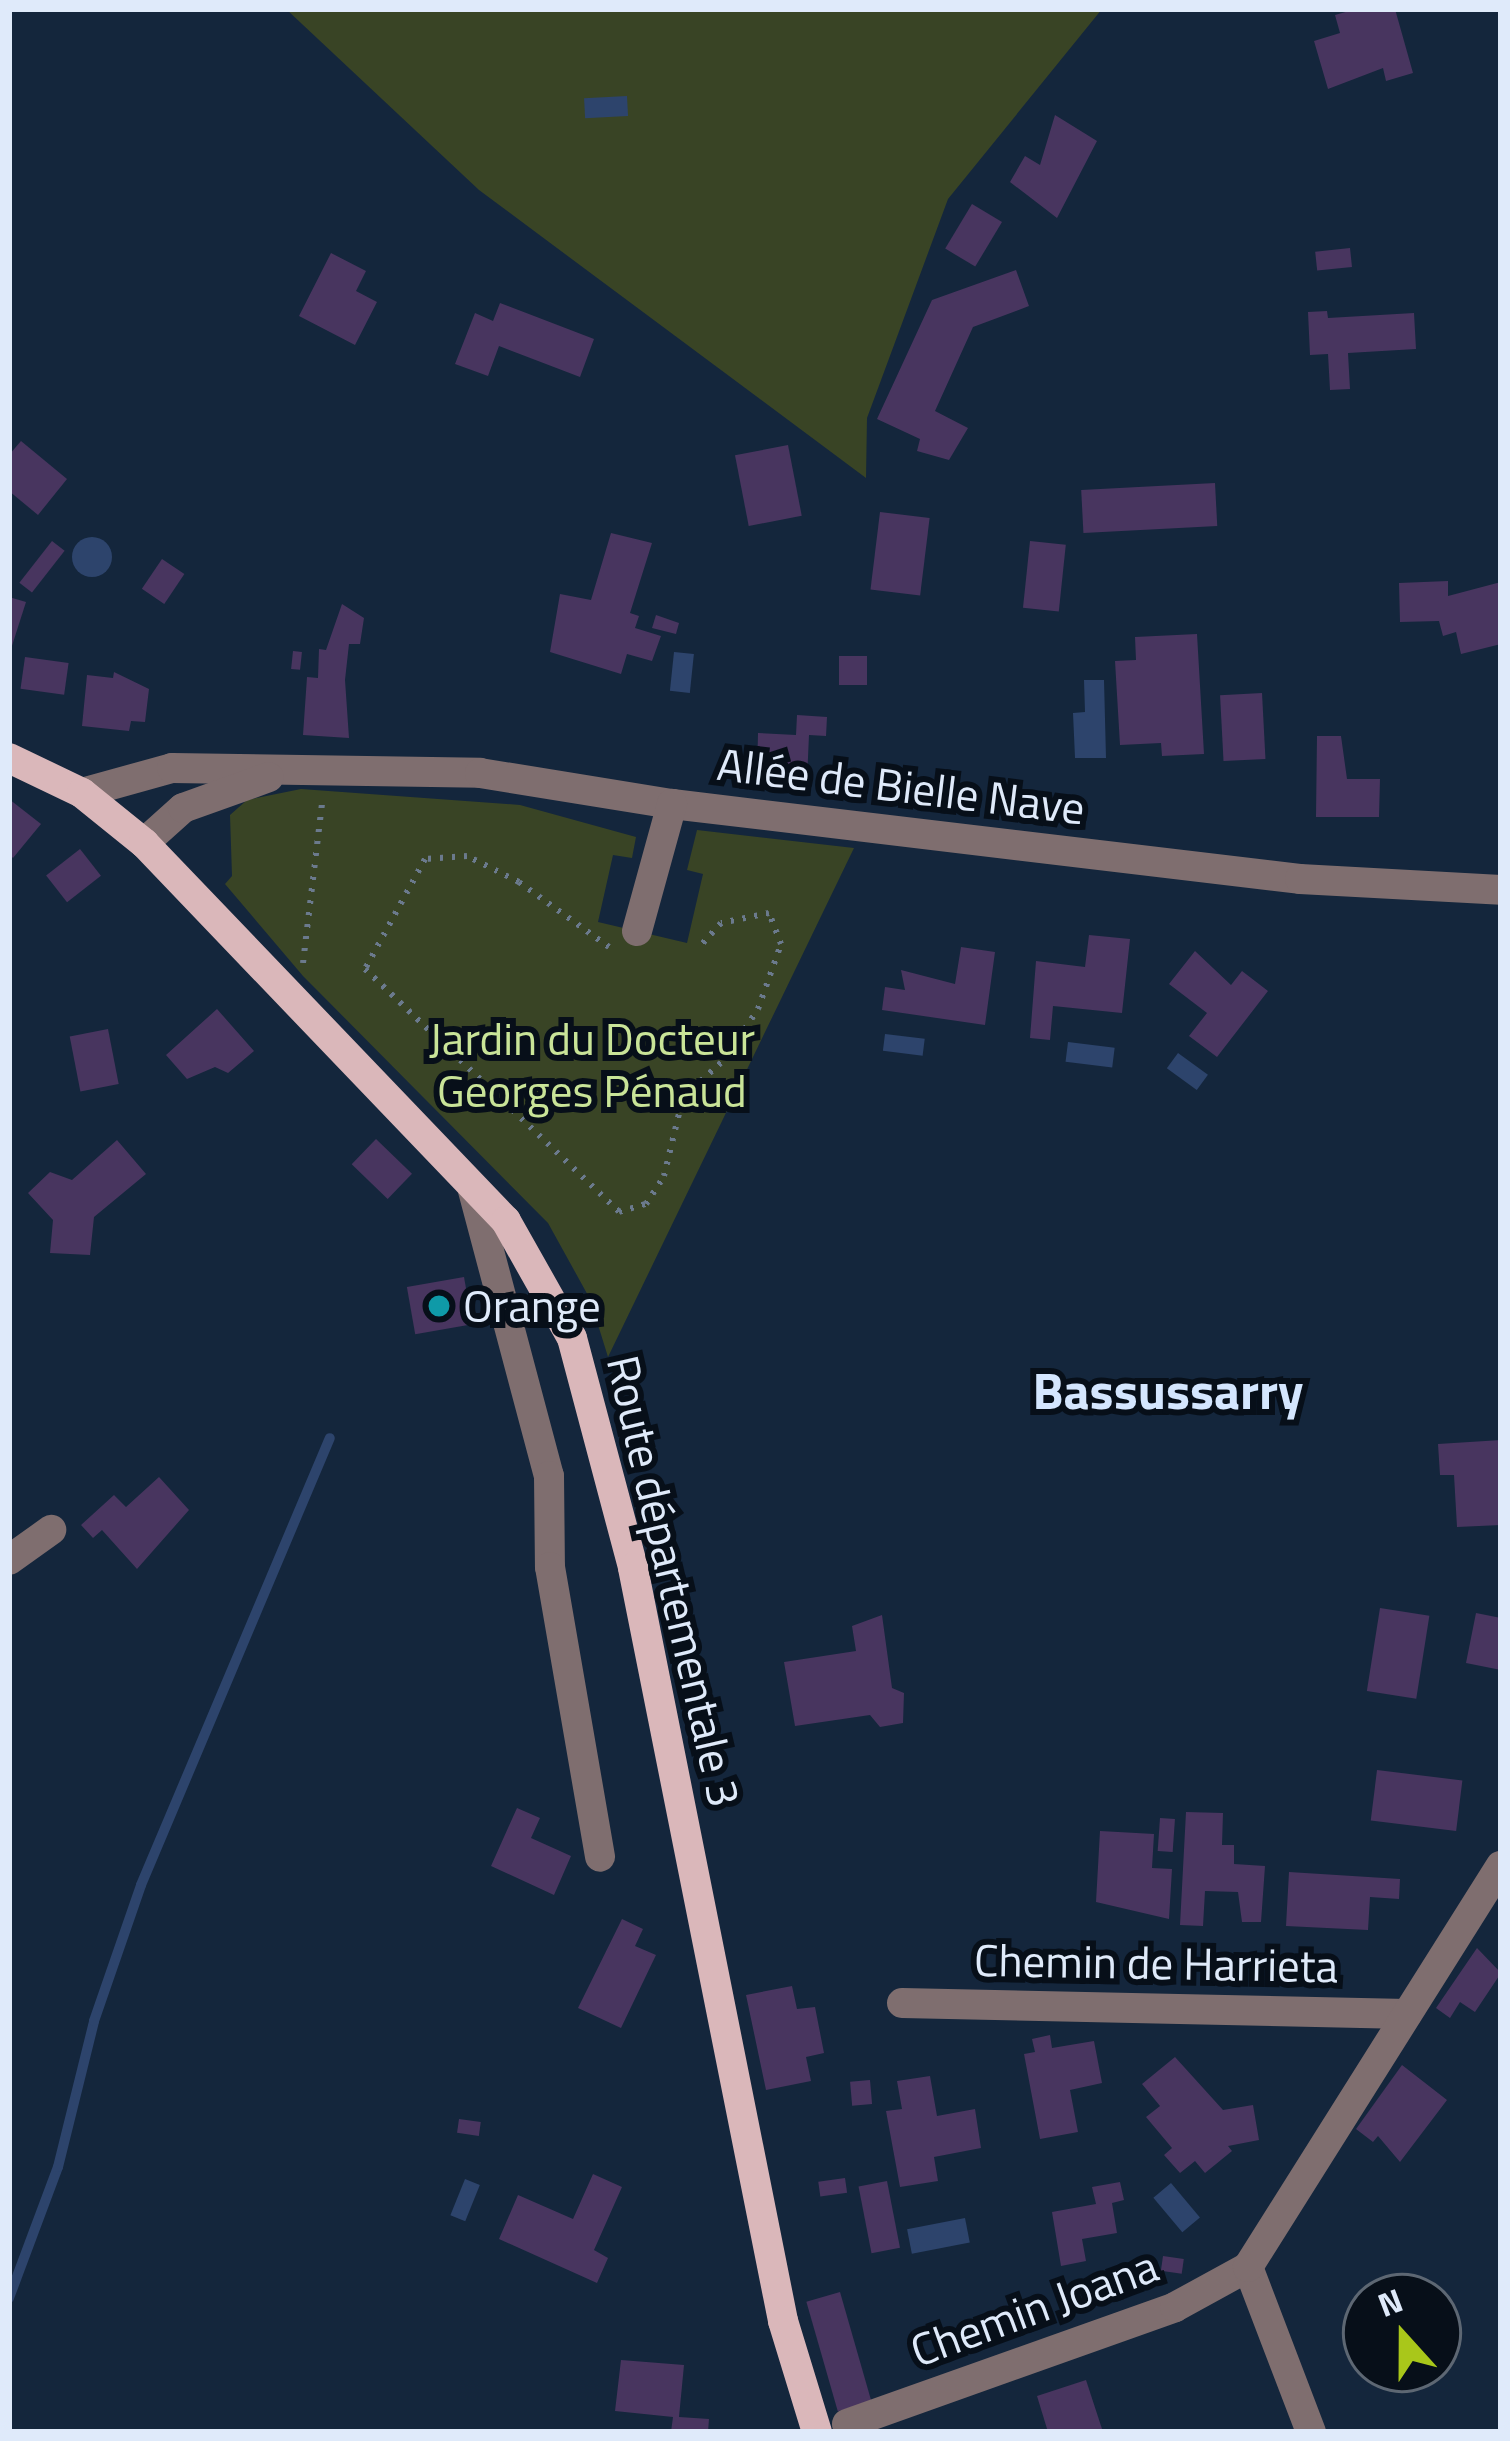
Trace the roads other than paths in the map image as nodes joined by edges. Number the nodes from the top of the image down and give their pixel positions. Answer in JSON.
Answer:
{"nodes":[{"id":1,"x":9,"y":758,"type":"edge"},
{"id":2,"x":292,"y":770,"type":"junction"},
{"id":3,"x":82,"y":793,"type":"junction"},
{"id":4,"x":672,"y":804,"type":"junction"},
{"id":5,"x":144,"y":843,"type":"junction"},
{"id":6,"x":1501,"y":890,"type":"edge"},
{"id":7,"x":626,"y":941,"type":"road end"},
{"id":8,"x":472,"y":1186,"type":"junction"},
{"id":9,"x":51,"y":1530,"type":"dead end"},
{"id":10,"x":9,"y":1560,"type":"edge"},
{"id":11,"x":600,"y":1857,"type":"dead end"},
{"id":12,"x":1501,"y":1866,"type":"edge"},
{"id":13,"x":902,"y":2003,"type":"dead end"},
{"id":14,"x":1407,"y":2014,"type":"junction"},
{"id":15,"x":1248,"y":2267,"type":"junction"},
{"id":16,"x":832,"y":2428,"type":"edge"},
{"id":17,"x":1311,"y":2432,"type":"edge"}],
"edges":[{"from":1,"to":3,"type":"main road","name":"Route départementale 3"},
{"from":2,"to":3,"type":"street","name":"Allée de Bielle Nave"},
{"from":2,"to":4,"type":"street","name":"Allée de Bielle Nave"},
{"from":2,"to":5,"type":"street","name":"Allée de Bielle Nave"},
{"from":3,"to":5,"type":"main road","name":"Route départementale 3"},
{"from":4,"to":6,"type":"street","name":"Allée de Bielle Nave"},
{"from":4,"to":7,"type":"street"},
{"from":5,"to":8,"type":"main road","name":"Route départementale 3"},
{"from":8,"to":11,"type":"street"},
{"from":8,"to":16,"type":"main road","name":"Route départementale 3"},
{"from":9,"to":10,"type":"street"},
{"from":12,"to":14,"type":"street"},
{"from":13,"to":14,"type":"street","name":"Chemin de Harrieta"},
{"from":14,"to":15,"type":"street"},
{"from":15,"to":16,"type":"street","name":"Chemin Joana"},
{"from":15,"to":17,"type":"street"}]}
